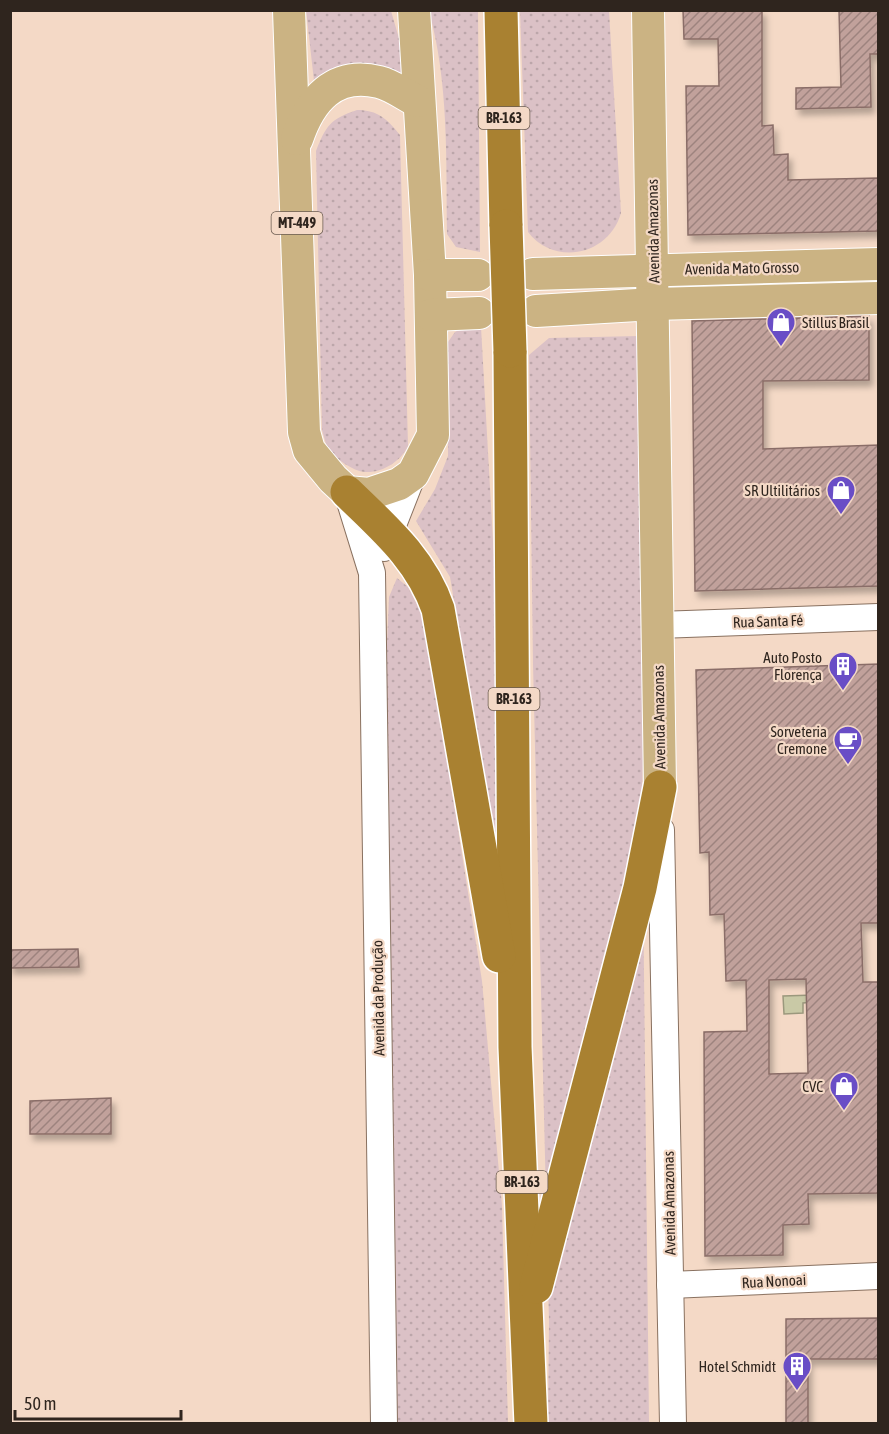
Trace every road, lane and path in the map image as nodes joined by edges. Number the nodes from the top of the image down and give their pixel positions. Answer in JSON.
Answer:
{"nodes":[{"id":1,"x":414,"y":10,"type":"edge"},
{"id":2,"x":501,"y":10,"type":"edge"},
{"id":3,"x":648,"y":10,"type":"edge"},
{"id":4,"x":290,"y":12,"type":"edge"},
{"id":5,"x":417,"y":101,"type":"junction"},
{"id":6,"x":295,"y":146,"type":"junction"},
{"id":7,"x":879,"y":264,"type":"edge"},
{"id":8,"x":654,"y":270,"type":"junction"},
{"id":9,"x":532,"y":274,"type":"dead end"},
{"id":10,"x":430,"y":275,"type":"junction"},
{"id":11,"x":478,"y":275,"type":"dead end"},
{"id":12,"x":879,"y":298,"type":"edge"},
{"id":13,"x":654,"y":304,"type":"junction"},
{"id":14,"x":536,"y":311,"type":"dead end"},
{"id":15,"x":479,"y":313,"type":"dead end"},
{"id":16,"x":431,"y":315,"type":"junction"},
{"id":17,"x":413,"y":474,"type":"junction"},
{"id":18,"x":347,"y":492,"type":"junction"},
{"id":19,"x":390,"y":534,"type":"junction"},
{"id":20,"x":372,"y":573,"type":"junction"},
{"id":21,"x":879,"y":617,"type":"edge"},
{"id":22,"x":658,"y":625,"type":"junction"},
{"id":23,"x":660,"y":787,"type":"junction"},
{"id":24,"x":515,"y":1047,"type":"junction"},
{"id":25,"x":879,"y":1276,"type":"edge"},
{"id":26,"x":670,"y":1285,"type":"junction"},
{"id":27,"x":528,"y":1318,"type":"junction"},
{"id":28,"x":384,"y":1424,"type":"edge"},
{"id":29,"x":531,"y":1424,"type":"edge"},
{"id":30,"x":673,"y":1424,"type":"edge"}],
"edges":[{"from":1,"to":5,"type":"main road"},
{"from":2,"to":24,"type":"highway","number":"BR-163","bridge":true},
{"from":3,"to":8,"type":"main road","name":"Avenida Amazonas"},
{"from":4,"to":6,"type":"main road","number":"MT-449"},
{"from":5,"to":6,"type":"main road"},
{"from":5,"to":10,"type":"main road"},
{"from":6,"to":18,"type":"main road","number":"MT-449"},
{"from":7,"to":8,"type":"main road","name":"Avenida Mato Grosso"},
{"from":8,"to":9,"type":"main road","name":"Avenida Mato Grosso"},
{"from":8,"to":13,"type":"main road","name":"Avenida Amazonas"},
{"from":10,"to":11,"type":"main road"},
{"from":10,"to":16,"type":"main road"},
{"from":12,"to":13,"type":"main road"},
{"from":13,"to":14,"type":"main road"},
{"from":13,"to":22,"type":"main road","name":"Avenida Amazonas"},
{"from":15,"to":16,"type":"main road"},
{"from":16,"to":17,"type":"main road"},
{"from":17,"to":18,"type":"main road"},
{"from":17,"to":19,"type":"street","name":"Avenida da Produção"},
{"from":18,"to":19,"type":"highway"},
{"from":18,"to":20,"type":"street","name":"Avenida da Produção"},
{"from":19,"to":20,"type":"street","name":"Avenida da Produção"},
{"from":19,"to":24,"type":"highway"},
{"from":20,"to":28,"type":"street","name":"Avenida da Produção"},
{"from":21,"to":22,"type":"street","name":"Rua Santa Fé"},
{"from":22,"to":23,"type":"main road","name":"Avenida Amazonas"},
{"from":23,"to":26,"type":"street","name":"Avenida Amazonas"},
{"from":23,"to":27,"type":"highway"},
{"from":24,"to":27,"type":"highway","number":"BR-163"},
{"from":25,"to":26,"type":"street","name":"Rua Nonoai"},
{"from":26,"to":30,"type":"street","name":"Avenida Amazonas"},
{"from":27,"to":29,"type":"highway","number":"BR-163"}]}
